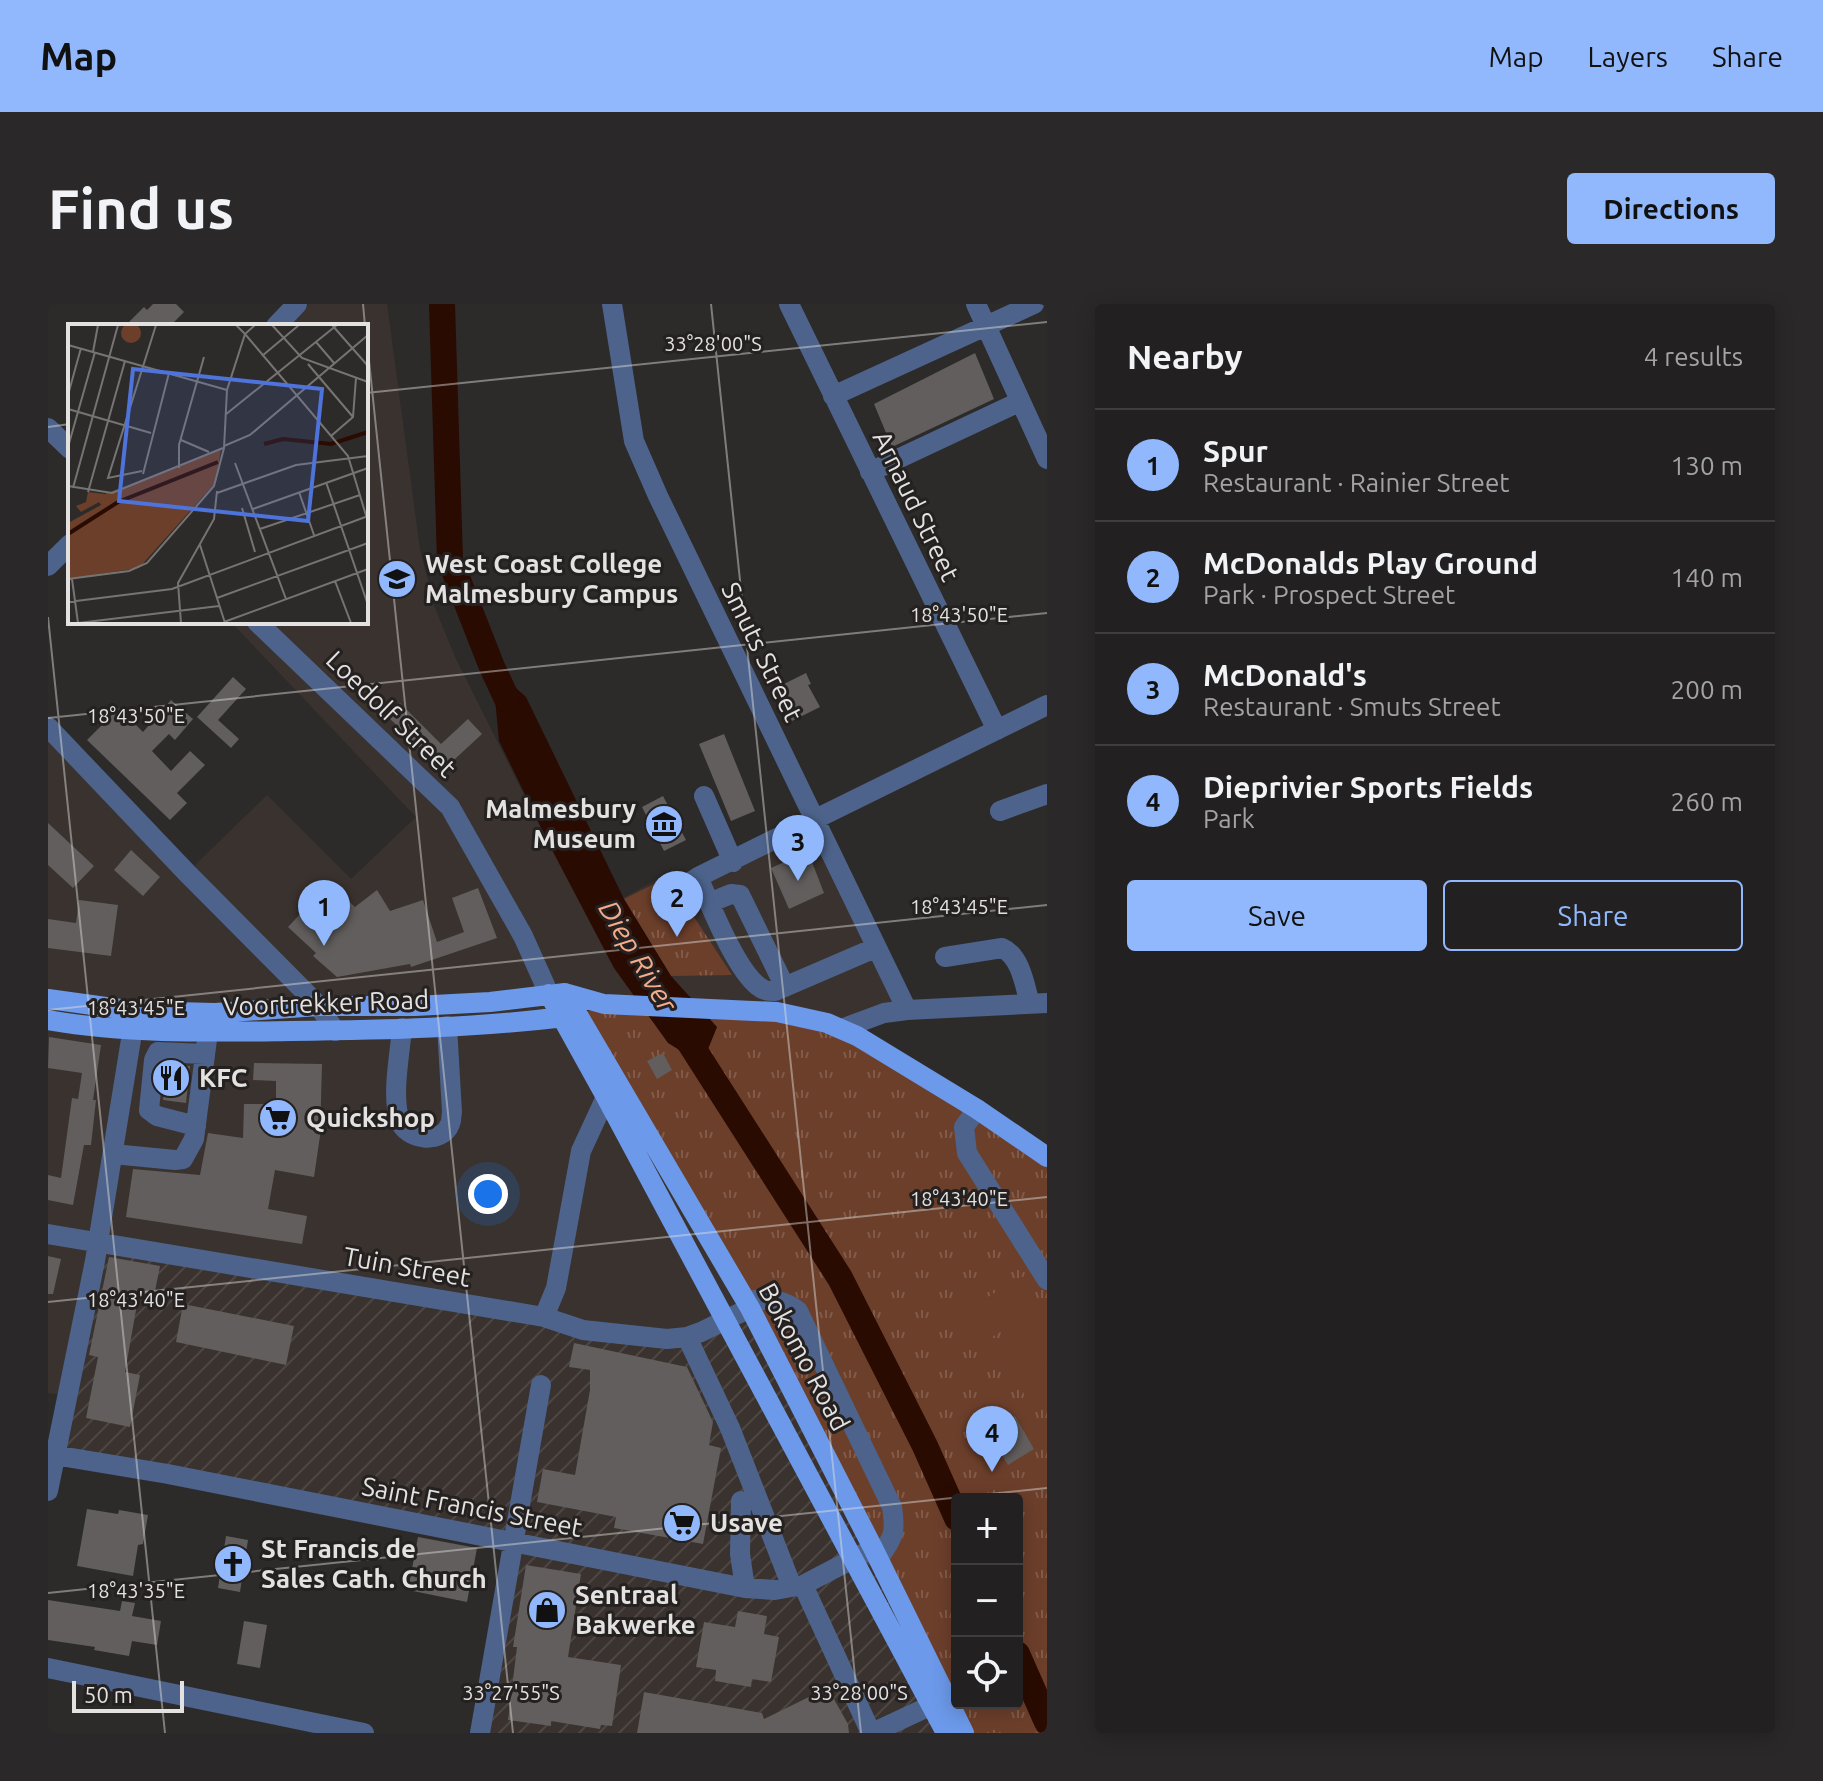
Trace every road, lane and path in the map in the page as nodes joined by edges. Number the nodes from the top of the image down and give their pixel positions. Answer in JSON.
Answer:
{"nodes":[{"id":1,"x":297,"y":304,"type":"edge"},
{"id":2,"x":612,"y":304,"type":"edge"},
{"id":3,"x":789,"y":304,"type":"edge"},
{"id":4,"x":976,"y":304,"type":"edge"},
{"id":5,"x":1034,"y":304,"type":"edge"},
{"id":6,"x":278,"y":324,"type":"edge"},
{"id":7,"x":986,"y":327,"type":"junction"},
{"id":8,"x":833,"y":396,"type":"junction"},
{"id":9,"x":1019,"y":402,"type":"junction"},
{"id":10,"x":48,"y":428,"type":"edge"},
{"id":11,"x":68,"y":447,"type":"edge"},
{"id":12,"x":1047,"y":459,"type":"edge"},
{"id":13,"x":870,"y":472,"type":"junction"},
{"id":14,"x":68,"y":546,"type":"edge"},
{"id":15,"x":48,"y":566,"type":"edge"},
{"id":16,"x":259,"y":624,"type":"edge"},
{"id":17,"x":1047,"y":705,"type":"edge"},
{"id":18,"x":48,"y":727,"type":"edge"},
{"id":19,"x":997,"y":730,"type":"junction"},
{"id":20,"x":1047,"y":794,"type":"edge"},
{"id":21,"x":704,"y":796,"type":"dead end"},
{"id":22,"x":1000,"y":811,"type":"dead end"},
{"id":23,"x":815,"y":821,"type":"junction"},
{"id":24,"x":733,"y":862,"type":"junction"},
{"id":25,"x":698,"y":877,"type":"junction"},
{"id":26,"x":669,"y":896,"type":"dead end"},
{"id":27,"x":709,"y":903,"type":"junction"},
{"id":28,"x":875,"y":948,"type":"junction"},
{"id":29,"x":945,"y":957,"type":"dead end"},
{"id":30,"x":785,"y":987,"type":"junction"},
{"id":31,"x":557,"y":994,"type":"junction"},
{"id":32,"x":48,"y":999,"type":"edge"},
{"id":33,"x":604,"y":1004,"type":"junction"},
{"id":34,"x":1039,"y":1004,"type":"edge"},
{"id":35,"x":319,"y":1006,"type":"junction"},
{"id":36,"x":907,"y":1010,"type":"junction"},
{"id":37,"x":571,"y":1016,"type":"junction"},
{"id":38,"x":48,"y":1020,"type":"edge"},
{"id":39,"x":134,"y":1021,"type":"junction"},
{"id":40,"x":447,"y":1026,"type":"junction"},
{"id":41,"x":402,"y":1028,"type":"junction"},
{"id":42,"x":841,"y":1029,"type":"junction"},
{"id":43,"x":335,"y":1031,"type":"junction"},
{"id":44,"x":208,"y":1032,"type":"junction"},
{"id":45,"x":205,"y":1054,"type":"junction"},
{"id":46,"x":606,"y":1097,"type":"junction"},
{"id":47,"x":977,"y":1109,"type":"junction"},
{"id":48,"x":196,"y":1126,"type":"junction"},
{"id":49,"x":113,"y":1154,"type":"junction"},
{"id":50,"x":1047,"y":1157,"type":"edge"},
{"id":51,"x":48,"y":1234,"type":"edge"},
{"id":52,"x":98,"y":1241,"type":"junction"},
{"id":53,"x":1047,"y":1280,"type":"edge"},
{"id":54,"x":556,"y":1288,"type":"junction"},
{"id":55,"x":748,"y":1305,"type":"junction"},
{"id":56,"x":544,"y":1317,"type":"junction"},
{"id":57,"x":725,"y":1321,"type":"junction"},
{"id":58,"x":583,"y":1330,"type":"junction"},
{"id":59,"x":687,"y":1337,"type":"junction"},
{"id":60,"x":541,"y":1385,"type":"dead end"},
{"id":61,"x":54,"y":1455,"type":"junction"},
{"id":62,"x":48,"y":1491,"type":"edge"},
{"id":63,"x":741,"y":1501,"type":"dead end"},
{"id":64,"x":514,"y":1542,"type":"junction"},
{"id":65,"x":876,"y":1553,"type":"junction"},
{"id":66,"x":852,"y":1558,"type":"junction"},
{"id":67,"x":798,"y":1586,"type":"junction"},
{"id":68,"x":745,"y":1588,"type":"junction"},
{"id":69,"x":48,"y":1668,"type":"edge"},
{"id":70,"x":938,"y":1702,"type":"junction"},
{"id":71,"x":364,"y":1733,"type":"edge"},
{"id":72,"x":480,"y":1733,"type":"edge"},
{"id":73,"x":872,"y":1733,"type":"edge"},
{"id":74,"x":946,"y":1733,"type":"edge"},
{"id":75,"x":964,"y":1733,"type":"edge"}],
"edges":[{"from":1,"to":6,"type":"street"},
{"from":2,"to":23,"type":"street","name":"Smuts Street"},
{"from":3,"to":8,"type":"street","name":"Arnaud Street"},
{"from":4,"to":7,"type":"street"},
{"from":5,"to":7,"type":"street"},
{"from":7,"to":8,"type":"street"},
{"from":7,"to":9,"type":"street"},
{"from":8,"to":13,"type":"street","name":"Arnaud Street"},
{"from":9,"to":12,"type":"street"},
{"from":9,"to":13,"type":"street"},
{"from":10,"to":11,"type":"street"},
{"from":13,"to":19,"type":"street","name":"Arnaud Street"},
{"from":14,"to":15,"type":"street"},
{"from":16,"to":31,"type":"street","name":"Loedolf Street"},
{"from":17,"to":19,"type":"street"},
{"from":18,"to":35,"type":"street"},
{"from":19,"to":23,"type":"street"},
{"from":20,"to":22,"type":"street"},
{"from":21,"to":24,"type":"street"},
{"from":23,"to":24,"type":"street"},
{"from":23,"to":28,"type":"street","name":"Smuts Street"},
{"from":24,"to":25,"type":"street"},
{"from":25,"to":26,"type":"street"},
{"from":25,"to":27,"type":"street"},
{"from":27,"to":30,"type":"street"},
{"from":27,"to":30,"type":"street"},
{"from":28,"to":30,"type":"street"},
{"from":28,"to":36,"type":"street","name":"Smuts Street"},
{"from":29,"to":34,"type":"street"},
{"from":31,"to":33,"type":"main road","name":"Voortrekker Road"},
{"from":31,"to":35,"type":"main road","name":"Voortrekker Road"},
{"from":31,"to":37,"type":"main road"},
{"from":32,"to":39,"type":"main road","name":"Voortrekker Road"},
{"from":33,"to":37,"type":"main road","name":"Voortrekker Road"},
{"from":33,"to":42,"type":"main road","name":"Voortrekker Road"},
{"from":34,"to":36,"type":"street"},
{"from":35,"to":39,"type":"main road","name":"Voortrekker Road"},
{"from":35,"to":43,"type":"street"},
{"from":36,"to":42,"type":"street"},
{"from":37,"to":40,"type":"main road","name":"Voortrekker Road"},
{"from":37,"to":46,"type":"main road","name":"Bokomo Road"},
{"from":37,"to":55,"type":"main road","name":"Bokomo Road"},
{"from":38,"to":39,"type":"main road","name":"Voortrekker Road"},
{"from":39,"to":44,"type":"main road","name":"Voortrekker Road"},
{"from":39,"to":49,"type":"street"},
{"from":40,"to":41,"type":"main road","name":"Voortrekker Road"},
{"from":40,"to":41,"type":"street"},
{"from":41,"to":43,"type":"main road","name":"Voortrekker Road"},
{"from":42,"to":47,"type":"main road","name":"Voortrekker Road"},
{"from":43,"to":44,"type":"main road","name":"Voortrekker Road"},
{"from":44,"to":45,"type":"street"},
{"from":45,"to":48,"type":"street"},
{"from":45,"to":48,"type":"street"},
{"from":46,"to":54,"type":"street"},
{"from":46,"to":57,"type":"main road","name":"Bokomo Road"},
{"from":47,"to":50,"type":"main road","name":"Voortrekker Road"},
{"from":47,"to":53,"type":"street"},
{"from":48,"to":49,"type":"street"},
{"from":49,"to":52,"type":"street"},
{"from":51,"to":52,"type":"street","name":"Tuin Street"},
{"from":52,"to":56,"type":"street","name":"Tuin Street"},
{"from":52,"to":61,"type":"street"},
{"from":54,"to":56,"type":"street"},
{"from":54,"to":58,"type":"street"},
{"from":55,"to":57,"type":"street","name":"Tuin Street"},
{"from":55,"to":65,"type":"main road","name":"Bokomo Road"},
{"from":55,"to":65,"type":"street"},
{"from":56,"to":58,"type":"street","name":"Tuin Street"},
{"from":57,"to":59,"type":"street","name":"Tuin Street"},
{"from":57,"to":66,"type":"main road","name":"Bokomo Road"},
{"from":58,"to":59,"type":"street","name":"Tuin Street"},
{"from":59,"to":67,"type":"street"},
{"from":60,"to":64,"type":"street"},
{"from":61,"to":62,"type":"street"},
{"from":61,"to":64,"type":"street","name":"Saint Francis Street"},
{"from":63,"to":68,"type":"street"},
{"from":64,"to":68,"type":"street","name":"Saint Francis Street"},
{"from":64,"to":72,"type":"street"},
{"from":65,"to":66,"type":"street","name":"Saint Francis Street"},
{"from":65,"to":70,"type":"main road","name":"Bokomo Road"},
{"from":66,"to":67,"type":"street","name":"Saint Francis Street"},
{"from":66,"to":70,"type":"main road","name":"Bokomo Road"},
{"from":67,"to":68,"type":"street","name":"Saint Francis Street"},
{"from":67,"to":73,"type":"street"},
{"from":69,"to":71,"type":"street"},
{"from":70,"to":73,"type":"street"},
{"from":70,"to":74,"type":"main road","name":"Bokomo Road"},
{"from":70,"to":75,"type":"main road","name":"Bokomo Road"}]}
